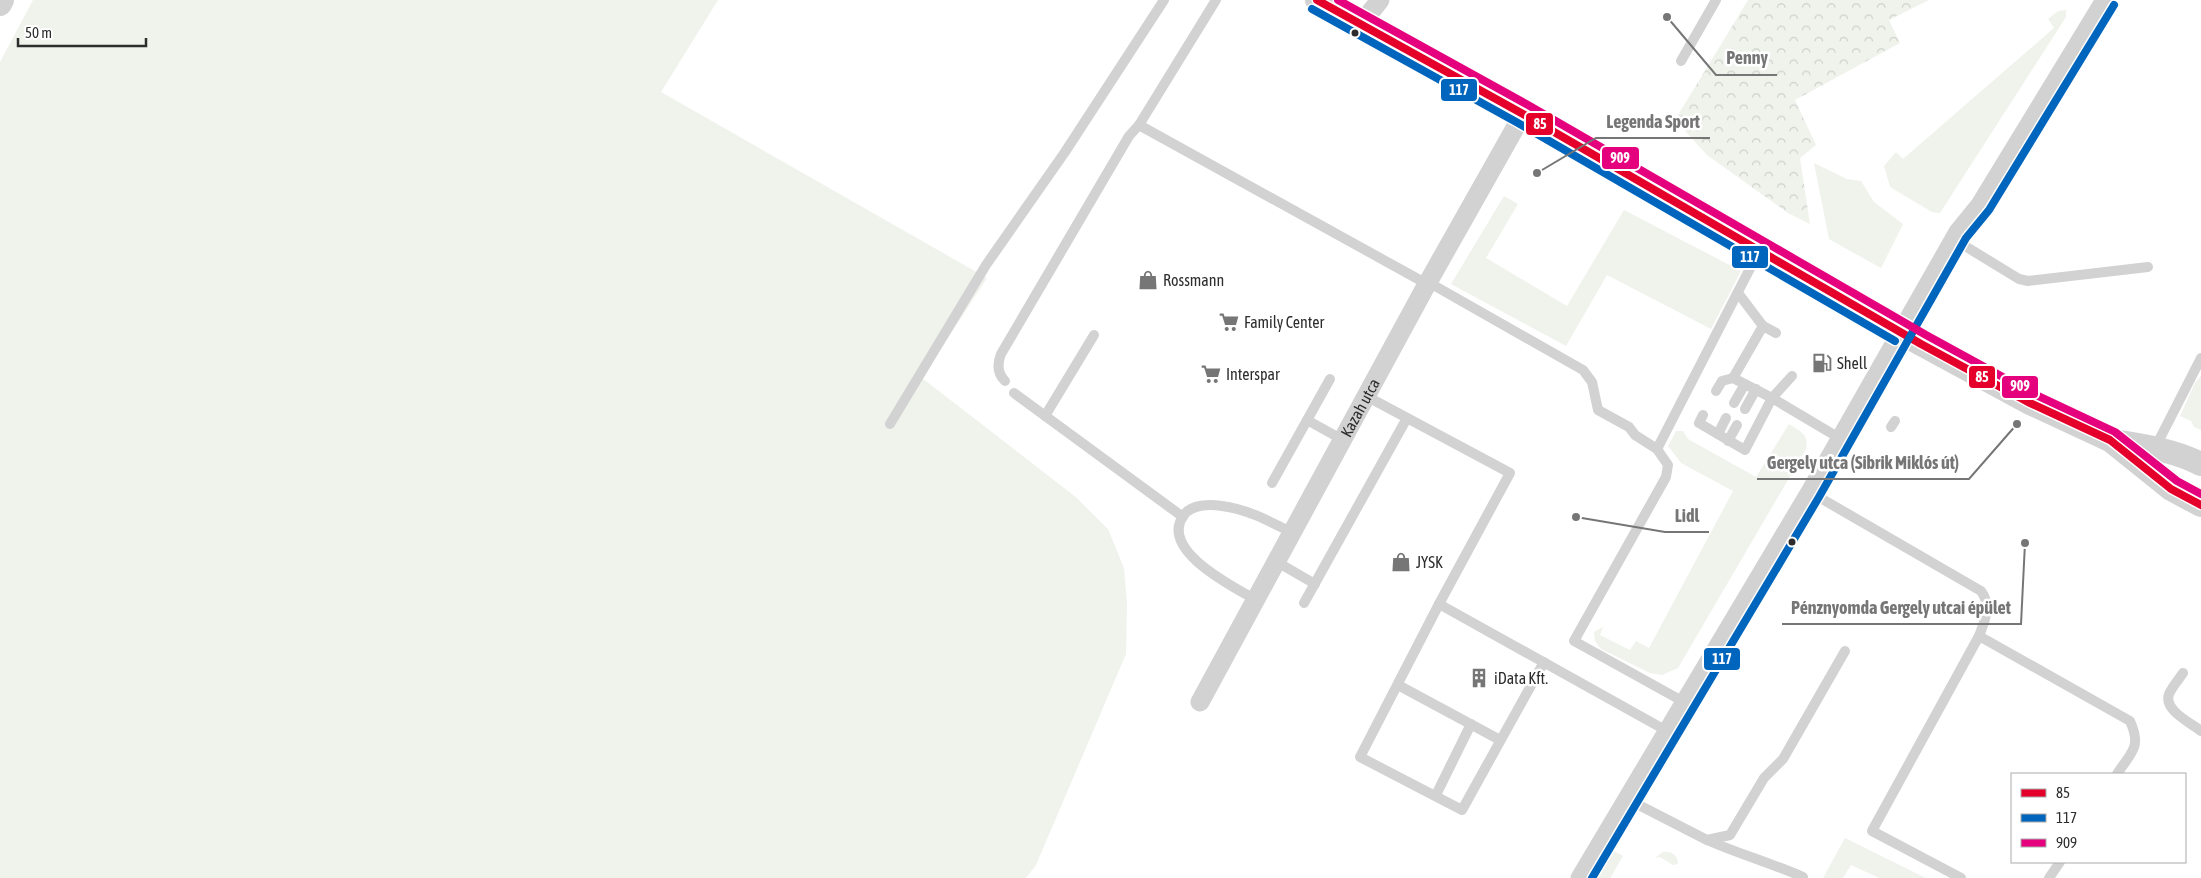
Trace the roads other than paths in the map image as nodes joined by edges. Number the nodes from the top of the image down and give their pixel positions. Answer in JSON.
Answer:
{"nodes":[{"id":1,"x":2,"y":0,"type":"edge"},
{"id":2,"x":1164,"y":0,"type":"edge"},
{"id":3,"x":1216,"y":0,"type":"edge"},
{"id":4,"x":1317,"y":0,"type":"edge"},
{"id":5,"x":1380,"y":0,"type":"edge"},
{"id":6,"x":1716,"y":0,"type":"edge"},
{"id":7,"x":2105,"y":0,"type":"edge"},
{"id":8,"x":0,"y":4,"type":"edge"},
{"id":9,"x":1361,"y":24,"type":"junction"},
{"id":10,"x":1680,"y":61,"type":"dead end"},
{"id":11,"x":1523,"y":114,"type":"junction"},
{"id":12,"x":1139,"y":124,"type":"junction"},
{"id":13,"x":1958,"y":232,"type":"junction"},
{"id":14,"x":1759,"y":251,"type":"junction"},
{"id":15,"x":2148,"y":267,"type":"dead end"},
{"id":16,"x":1428,"y":283,"type":"junction"},
{"id":17,"x":1738,"y":293,"type":"junction"},
{"id":18,"x":1763,"y":326,"type":"junction"},
{"id":19,"x":1900,"y":332,"type":"junction"},
{"id":20,"x":1776,"y":333,"type":"dead end"},
{"id":21,"x":1094,"y":335,"type":"dead end"},
{"id":22,"x":2201,"y":359,"type":"edge"},
{"id":23,"x":1792,"y":376,"type":"dead end"},
{"id":24,"x":1733,"y":378,"type":"junction"},
{"id":25,"x":1330,"y":379,"type":"dead end"},
{"id":26,"x":1005,"y":381,"type":"dead end"},
{"id":27,"x":1745,"y":384,"type":"junction"},
{"id":28,"x":1756,"y":389,"type":"junction"},
{"id":29,"x":1716,"y":392,"type":"dead end"},
{"id":30,"x":1014,"y":394,"type":"dead end"},
{"id":31,"x":1366,"y":396,"type":"junction"},
{"id":32,"x":1772,"y":398,"type":"junction"},
{"id":33,"x":1734,"y":402,"type":"dead end"},
{"id":34,"x":1745,"y":409,"type":"dead end"},
{"id":35,"x":1704,"y":415,"type":"dead end"},
{"id":36,"x":1045,"y":416,"type":"junction"},
{"id":37,"x":1407,"y":418,"type":"junction"},
{"id":38,"x":1726,"y":418,"type":"dead end"},
{"id":39,"x":1308,"y":420,"type":"junction"},
{"id":40,"x":890,"y":424,"type":"dead end"},
{"id":41,"x":1737,"y":425,"type":"dead end"},
{"id":42,"x":1718,"y":434,"type":"junction"},
{"id":43,"x":1840,"y":439,"type":"junction"},
{"id":44,"x":1343,"y":440,"type":"junction"},
{"id":45,"x":1728,"y":440,"type":"junction"},
{"id":46,"x":2110,"y":440,"type":"junction"},
{"id":47,"x":2156,"y":448,"type":"junction"},
{"id":48,"x":1657,"y":449,"type":"junction"},
{"id":49,"x":2201,"y":464,"type":"edge"},
{"id":50,"x":1272,"y":483,"type":"dead end"},
{"id":51,"x":1810,"y":492,"type":"junction"},
{"id":52,"x":2201,"y":505,"type":"edge"},
{"id":53,"x":1183,"y":516,"type":"junction"},
{"id":54,"x":1293,"y":533,"type":"junction"},
{"id":55,"x":1277,"y":562,"type":"junction"},
{"id":56,"x":1315,"y":584,"type":"junction"},
{"id":57,"x":1256,"y":600,"type":"junction"},
{"id":58,"x":1304,"y":603,"type":"dead end"},
{"id":59,"x":1439,"y":604,"type":"junction"},
{"id":60,"x":1979,"y":636,"type":"junction"},
{"id":61,"x":1845,"y":651,"type":"dead end"},
{"id":62,"x":1544,"y":662,"type":"junction"},
{"id":63,"x":2183,"y":673,"type":"dead end"},
{"id":64,"x":1398,"y":686,"type":"junction"},
{"id":65,"x":1200,"y":702,"type":"dead end"},
{"id":66,"x":1684,"y":702,"type":"junction"},
{"id":67,"x":1471,"y":724,"type":"junction"},
{"id":68,"x":1667,"y":731,"type":"junction"},
{"id":69,"x":2201,"y":731,"type":"edge"},
{"id":70,"x":1500,"y":740,"type":"junction"},
{"id":71,"x":2118,"y":773,"type":"edge"},
{"id":72,"x":1436,"y":795,"type":"junction"},
{"id":73,"x":1627,"y":799,"type":"junction"},
{"id":74,"x":1707,"y":840,"type":"junction"},
{"id":75,"x":2059,"y":863,"type":"edge"},
{"id":76,"x":1803,"y":877,"type":"edge"},
{"id":77,"x":1580,"y":878,"type":"edge"},
{"id":78,"x":1961,"y":878,"type":"edge"},
{"id":79,"x":2049,"y":878,"type":"edge"}],
"edges":[{"from":1,"to":8,"type":"street"},
{"from":2,"to":40,"type":"lane"},
{"from":3,"to":12,"type":"lane"},
{"from":4,"to":9,"type":"street"},
{"from":5,"to":9,"type":"street"},
{"from":6,"to":10,"type":"lane"},
{"from":7,"to":13,"type":"street"},
{"from":9,"to":11,"type":"street"},
{"from":11,"to":14,"type":"street"},
{"from":11,"to":16,"type":"street","name":"Kazah utca"},
{"from":12,"to":16,"type":"lane"},
{"from":12,"to":26,"type":"lane"},
{"from":13,"to":15,"type":"lane"},
{"from":13,"to":19,"type":"street"},
{"from":14,"to":17,"type":"lane"},
{"from":14,"to":19,"type":"street"},
{"from":16,"to":31,"type":"street","name":"Kazah utca"},
{"from":16,"to":48,"type":"lane"},
{"from":17,"to":18,"type":"lane"},
{"from":17,"to":48,"type":"lane"},
{"from":18,"to":20,"type":"lane"},
{"from":18,"to":24,"type":"lane"},
{"from":19,"to":43,"type":"street"},
{"from":19,"to":46,"type":"street"},
{"from":21,"to":36,"type":"lane"},
{"from":22,"to":47,"type":"lane"},
{"from":23,"to":32,"type":"lane"},
{"from":24,"to":27,"type":"lane"},
{"from":24,"to":29,"type":"lane"},
{"from":25,"to":39,"type":"lane"},
{"from":27,"to":28,"type":"lane"},
{"from":27,"to":33,"type":"lane"},
{"from":28,"to":32,"type":"lane"},
{"from":28,"to":34,"type":"lane"},
{"from":30,"to":36,"type":"lane"},
{"from":31,"to":37,"type":"lane"},
{"from":31,"to":44,"type":"street","name":"Kazah utca"},
{"from":32,"to":43,"type":"lane"},
{"from":32,"to":45,"type":"lane"},
{"from":35,"to":42,"type":"lane"},
{"from":36,"to":53,"type":"lane"},
{"from":37,"to":56,"type":"lane"},
{"from":37,"to":59,"type":"lane"},
{"from":38,"to":42,"type":"lane"},
{"from":39,"to":44,"type":"lane"},
{"from":39,"to":50,"type":"lane"},
{"from":41,"to":45,"type":"lane"},
{"from":42,"to":45,"type":"lane"},
{"from":43,"to":51,"type":"street"},
{"from":44,"to":54,"type":"street","name":"Kazah utca"},
{"from":46,"to":47,"type":"street"},
{"from":46,"to":52,"type":"street"},
{"from":47,"to":49,"type":"street"},
{"from":48,"to":66,"type":"lane"},
{"from":51,"to":60,"type":"lane"},
{"from":51,"to":66,"type":"street"},
{"from":53,"to":54,"type":"lane"},
{"from":53,"to":57,"type":"lane"},
{"from":54,"to":55,"type":"street","name":"Kazah utca"},
{"from":55,"to":56,"type":"lane"},
{"from":55,"to":57,"type":"street","name":"Kazah utca"},
{"from":56,"to":58,"type":"lane"},
{"from":57,"to":65,"type":"street","name":"Kazah utca"},
{"from":59,"to":62,"type":"lane"},
{"from":59,"to":64,"type":"lane"},
{"from":60,"to":71,"type":"lane"},
{"from":60,"to":78,"type":"lane"},
{"from":61,"to":74,"type":"lane"},
{"from":62,"to":68,"type":"lane"},
{"from":62,"to":70,"type":"lane"},
{"from":63,"to":69,"type":"lane"},
{"from":64,"to":67,"type":"lane"},
{"from":64,"to":72,"type":"lane"},
{"from":66,"to":68,"type":"street"},
{"from":67,"to":70,"type":"lane"},
{"from":67,"to":72,"type":"lane"},
{"from":68,"to":73,"type":"street"},
{"from":70,"to":72,"type":"lane"},
{"from":73,"to":74,"type":"lane"},
{"from":73,"to":77,"type":"street"},
{"from":74,"to":76,"type":"lane"},
{"from":75,"to":79,"type":"lane"}]}
